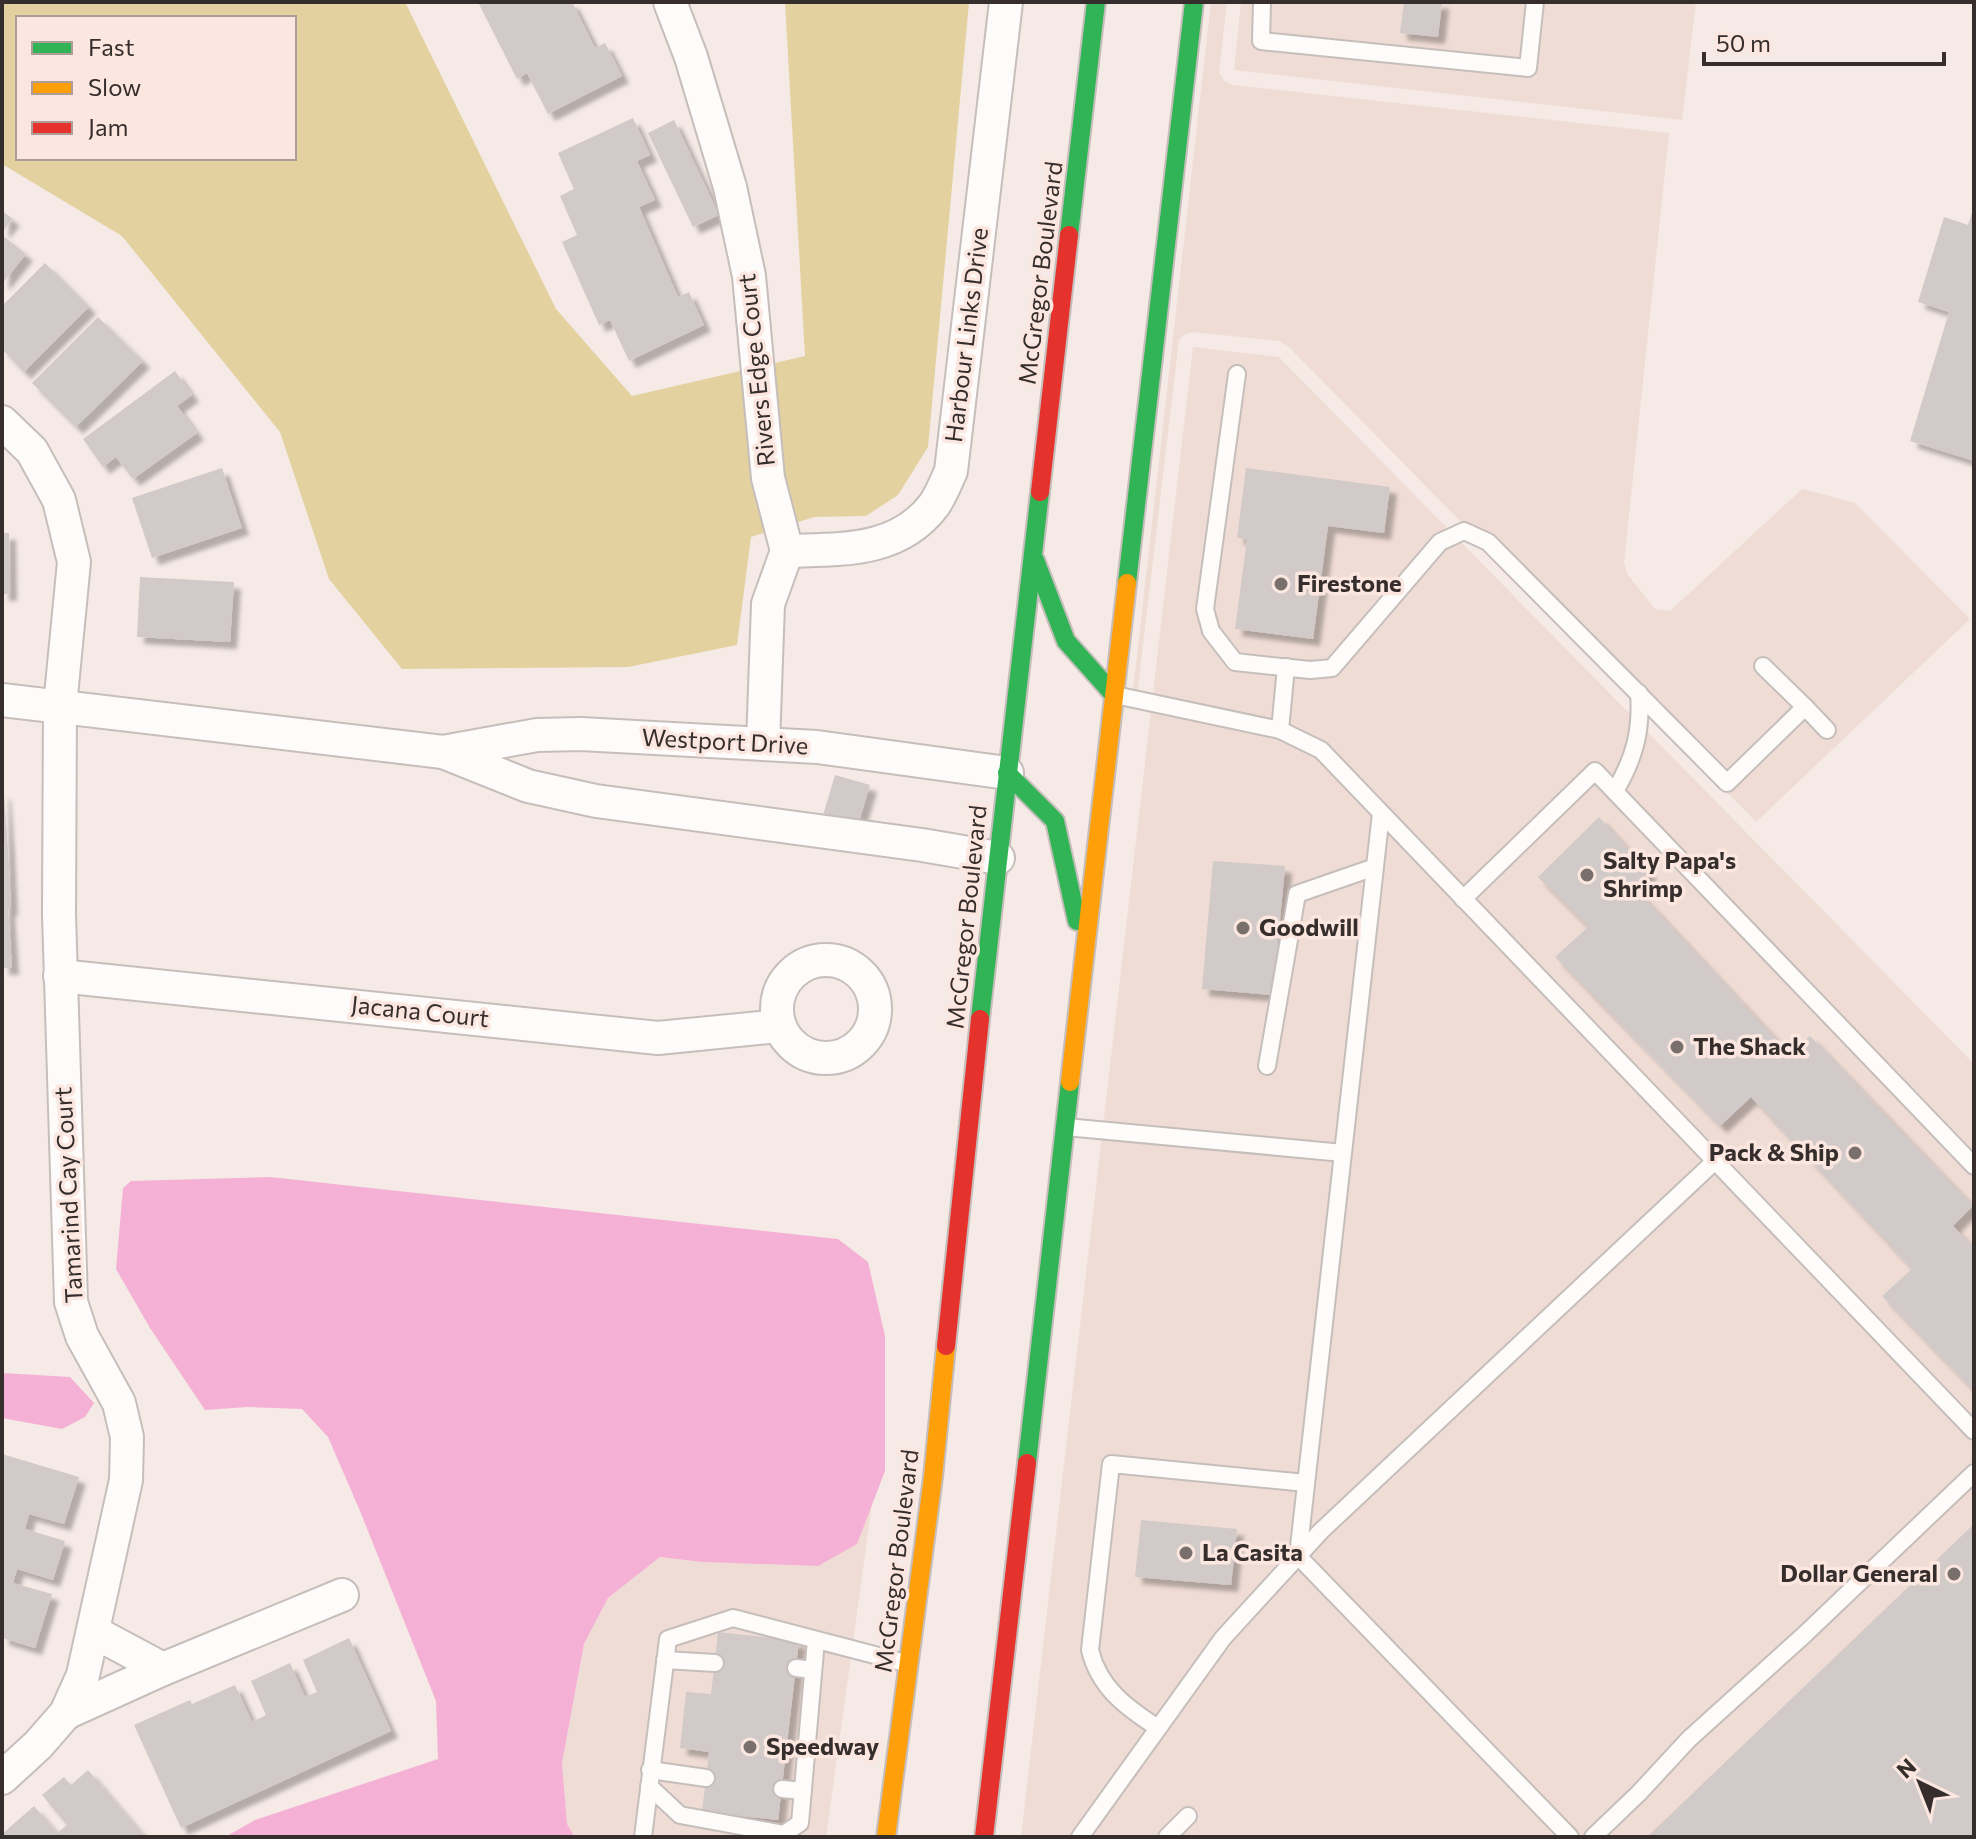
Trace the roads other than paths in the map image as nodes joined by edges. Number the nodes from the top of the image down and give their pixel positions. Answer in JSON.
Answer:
{"nodes":[{"id":1,"x":670,"y":2,"type":"edge"},
{"id":2,"x":1006,"y":2,"type":"edge"},
{"id":3,"x":1096,"y":2,"type":"edge"},
{"id":4,"x":1194,"y":2,"type":"edge"},
{"id":5,"x":1262,"y":2,"type":"edge"},
{"id":6,"x":1535,"y":2,"type":"edge"},
{"id":7,"x":1237,"y":374,"type":"dead end"},
{"id":8,"x":2,"y":422,"type":"edge"},
{"id":9,"x":2,"y":438,"type":"edge"},
{"id":10,"x":32,"y":451,"type":"junction"},
{"id":11,"x":787,"y":551,"type":"junction"},
{"id":12,"x":1033,"y":554,"type":"junction"},
{"id":13,"x":1763,"y":666,"type":"dead end"},
{"id":14,"x":1286,"y":667,"type":"junction"},
{"id":15,"x":1639,"y":693,"type":"junction"},
{"id":16,"x":1114,"y":695,"type":"junction"},
{"id":17,"x":2,"y":700,"type":"edge"},
{"id":18,"x":60,"y":706,"type":"junction"},
{"id":19,"x":1805,"y":707,"type":"junction"},
{"id":20,"x":1280,"y":730,"type":"junction"},
{"id":21,"x":1827,"y":730,"type":"dead end"},
{"id":22,"x":763,"y":744,"type":"junction"},
{"id":23,"x":443,"y":752,"type":"junction"},
{"id":24,"x":1007,"y":773,"type":"junction"},
{"id":25,"x":1615,"y":791,"type":"junction"},
{"id":26,"x":1381,"y":813,"type":"junction"},
{"id":27,"x":998,"y":858,"type":"junction"},
{"id":28,"x":1375,"y":867,"type":"junction"},
{"id":29,"x":1463,"y":899,"type":"junction"},
{"id":30,"x":1085,"y":954,"type":"junction"},
{"id":31,"x":60,"y":976,"type":"junction"},
{"id":32,"x":779,"y":1026,"type":"dead end"},
{"id":33,"x":1267,"y":1066,"type":"dead end"},
{"id":34,"x":1065,"y":1127,"type":"junction"},
{"id":35,"x":1343,"y":1153,"type":"junction"},
{"id":36,"x":1715,"y":1161,"type":"junction"},
{"id":37,"x":1974,"y":1166,"type":"edge"},
{"id":38,"x":1974,"y":1431,"type":"edge"},
{"id":39,"x":1974,"y":1473,"type":"edge"},
{"id":40,"x":1306,"y":1483,"type":"junction"},
{"id":41,"x":1298,"y":1556,"type":"junction"},
{"id":42,"x":342,"y":1595,"type":"dead end"},
{"id":43,"x":94,"y":1632,"type":"junction"},
{"id":44,"x":816,"y":1640,"type":"junction"},
{"id":45,"x":665,"y":1660,"type":"junction"},
{"id":46,"x":715,"y":1663,"type":"dead end"},
{"id":47,"x":909,"y":1664,"type":"junction"},
{"id":48,"x":796,"y":1668,"type":"dead end"},
{"id":49,"x":163,"y":1669,"type":"junction"},
{"id":50,"x":813,"y":1670,"type":"junction"},
{"id":51,"x":66,"y":1713,"type":"junction"},
{"id":52,"x":1158,"y":1728,"type":"junction"},
{"id":53,"x":2,"y":1778,"type":"edge"},
{"id":54,"x":650,"y":1778,"type":"junction"},
{"id":55,"x":706,"y":1778,"type":"dead end"},
{"id":56,"x":782,"y":1789,"type":"dead end"},
{"id":57,"x":803,"y":1791,"type":"junction"},
{"id":58,"x":1188,"y":1816,"type":"dead end"},
{"id":59,"x":643,"y":1837,"type":"edge"},
{"id":60,"x":886,"y":1837,"type":"edge"},
{"id":61,"x":984,"y":1837,"type":"edge"},
{"id":62,"x":1080,"y":1837,"type":"edge"},
{"id":63,"x":1167,"y":1837,"type":"edge"},
{"id":64,"x":1570,"y":1837,"type":"edge"},
{"id":65,"x":1593,"y":1837,"type":"edge"}],
"edges":[{"from":1,"to":11,"type":"street","name":"Rivers Edge Court"},
{"from":2,"to":11,"type":"street","name":"Harbour Links Drive"},
{"from":3,"to":12,"type":"main road","name":"McGregor Boulevard"},
{"from":4,"to":16,"type":"main road"},
{"from":5,"to":6,"type":"lane"},
{"from":7,"to":14,"type":"lane"},
{"from":8,"to":10,"type":"street","name":"Tamarind Cay Court"},
{"from":9,"to":10,"type":"street"},
{"from":10,"to":18,"type":"street","name":"Tamarind Cay Court"},
{"from":11,"to":22,"type":"street"},
{"from":12,"to":16,"type":"main road"},
{"from":12,"to":24,"type":"main road","name":"McGregor Boulevard"},
{"from":13,"to":19,"type":"lane"},
{"from":14,"to":15,"type":"lane"},
{"from":14,"to":20,"type":"lane"},
{"from":15,"to":19,"type":"lane"},
{"from":15,"to":25,"type":"lane"},
{"from":16,"to":20,"type":"lane"},
{"from":16,"to":30,"type":"main road"},
{"from":17,"to":18,"type":"street","name":"Westport Drive"},
{"from":18,"to":23,"type":"street","name":"Westport Drive"},
{"from":18,"to":31,"type":"street","name":"Tamarind Cay Court"},
{"from":19,"to":21,"type":"lane"},
{"from":20,"to":26,"type":"lane"},
{"from":22,"to":23,"type":"street","name":"Westport Drive"},
{"from":22,"to":24,"type":"street","name":"Westport Drive"},
{"from":23,"to":27,"type":"street","name":"Westport Drive"},
{"from":24,"to":27,"type":"main road","name":"McGregor Boulevard"},
{"from":24,"to":30,"type":"main road"},
{"from":25,"to":29,"type":"lane"},
{"from":25,"to":37,"type":"lane"},
{"from":26,"to":28,"type":"lane"},
{"from":26,"to":29,"type":"lane"},
{"from":27,"to":47,"type":"main road","name":"McGregor Boulevard"},
{"from":28,"to":33,"type":"lane"},
{"from":28,"to":35,"type":"lane"},
{"from":29,"to":36,"type":"lane"},
{"from":30,"to":34,"type":"main road"},
{"from":31,"to":32,"type":"street","name":"Jacana Court"},
{"from":31,"to":43,"type":"street","name":"Tamarind Cay Court"},
{"from":34,"to":35,"type":"lane"},
{"from":34,"to":61,"type":"main road"},
{"from":35,"to":40,"type":"lane"},
{"from":36,"to":38,"type":"lane"},
{"from":36,"to":41,"type":"lane"},
{"from":39,"to":65,"type":"lane"},
{"from":40,"to":41,"type":"lane"},
{"from":40,"to":52,"type":"lane"},
{"from":41,"to":52,"type":"lane"},
{"from":41,"to":64,"type":"lane"},
{"from":42,"to":49,"type":"street","name":"Tamarind Cay Court"},
{"from":43,"to":49,"type":"street"},
{"from":43,"to":51,"type":"street","name":"Tamarind Cay Court"},
{"from":44,"to":45,"type":"lane"},
{"from":44,"to":47,"type":"lane"},
{"from":44,"to":50,"type":"lane"},
{"from":45,"to":46,"type":"lane"},
{"from":45,"to":54,"type":"lane"},
{"from":47,"to":60,"type":"main road","name":"McGregor Boulevard"},
{"from":48,"to":50,"type":"lane"},
{"from":49,"to":51,"type":"street","name":"Tamarind Cay Court"},
{"from":50,"to":57,"type":"lane"},
{"from":51,"to":53,"type":"street","name":"Tamarind Cay Court"},
{"from":52,"to":62,"type":"lane"},
{"from":54,"to":55,"type":"lane"},
{"from":54,"to":57,"type":"lane"},
{"from":54,"to":59,"type":"lane"},
{"from":56,"to":57,"type":"lane"},
{"from":58,"to":63,"type":"lane"}]}
